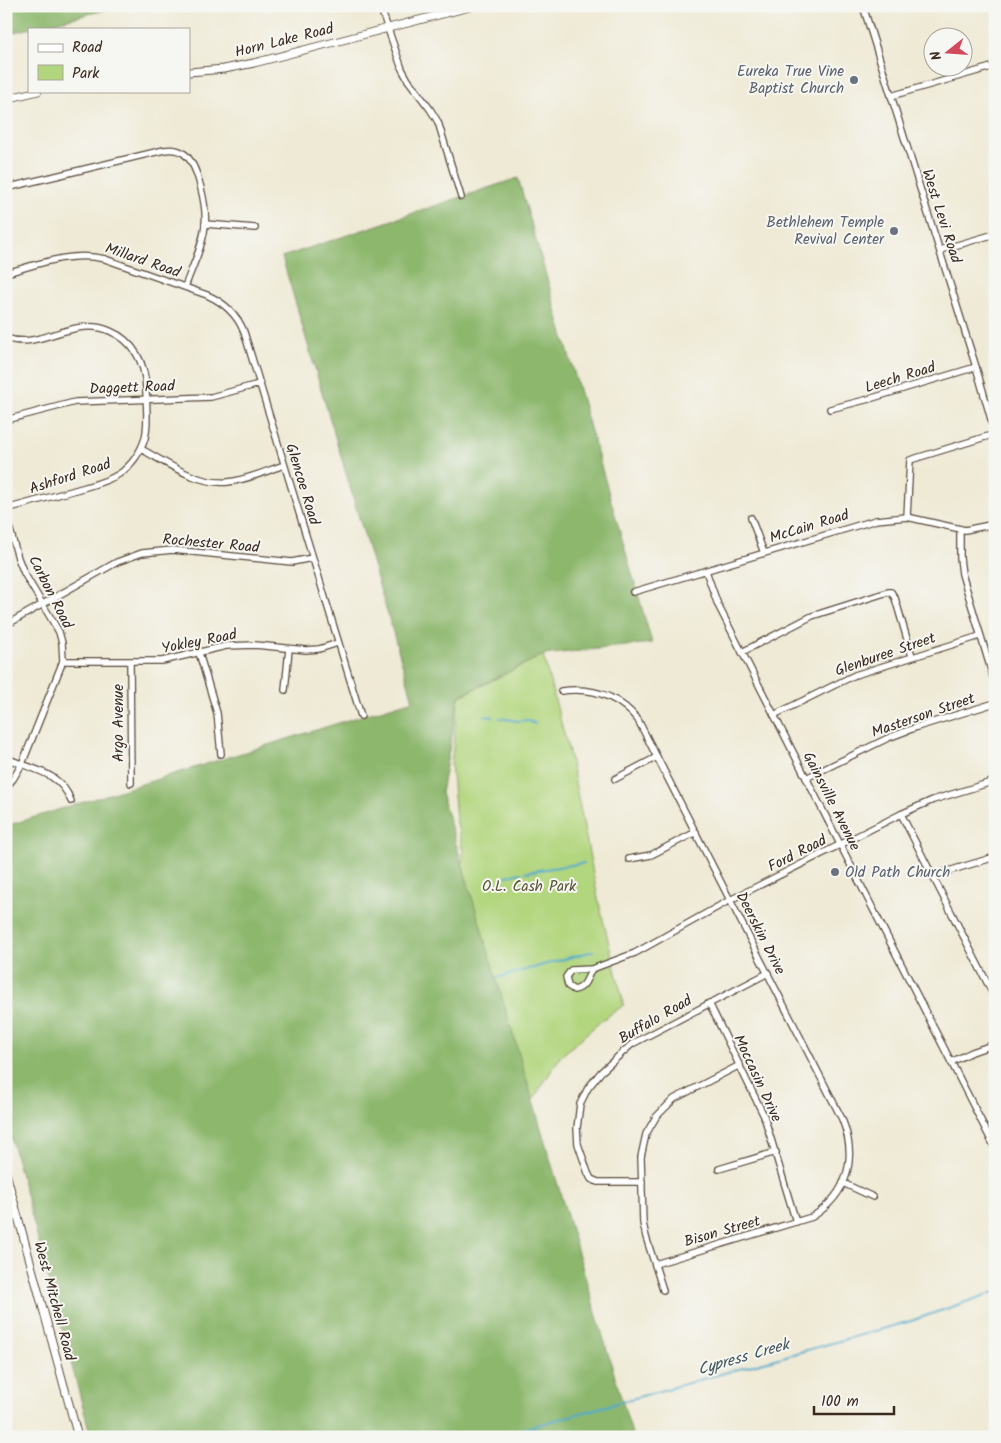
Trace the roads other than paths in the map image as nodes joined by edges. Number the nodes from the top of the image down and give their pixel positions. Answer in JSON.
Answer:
{"nodes":[{"id":1,"x":380,"y":6,"type":"edge"},
{"id":2,"x":472,"y":6,"type":"edge"},
{"id":3,"x":863,"y":6,"type":"edge"},
{"id":4,"x":387,"y":29,"type":"junction"},
{"id":5,"x":995,"y":66,"type":"edge"},
{"id":6,"x":190,"y":72,"type":"edge"},
{"id":7,"x":34,"y":92,"type":"edge"},
{"id":8,"x":890,"y":96,"type":"junction"},
{"id":9,"x":6,"y":99,"type":"edge"},
{"id":10,"x":6,"y":188,"type":"edge"},
{"id":11,"x":461,"y":197,"type":"dead end"},
{"id":12,"x":205,"y":224,"type":"junction"},
{"id":13,"x":255,"y":228,"type":"dead end"},
{"id":14,"x":995,"y":234,"type":"edge"},
{"id":15,"x":940,"y":250,"type":"junction"},
{"id":16,"x":6,"y":273,"type":"edge"},
{"id":17,"x":185,"y":287,"type":"junction"},
{"id":18,"x":6,"y":338,"type":"edge"},
{"id":19,"x":976,"y":367,"type":"junction"},
{"id":20,"x":259,"y":384,"type":"junction"},
{"id":21,"x":146,"y":399,"type":"junction"},
{"id":22,"x":830,"y":409,"type":"dead end"},
{"id":23,"x":6,"y":420,"type":"edge"},
{"id":24,"x":995,"y":434,"type":"edge"},
{"id":25,"x":141,"y":449,"type":"junction"},
{"id":26,"x":284,"y":466,"type":"junction"},
{"id":27,"x":6,"y":509,"type":"edge"},
{"id":28,"x":6,"y":516,"type":"edge"},
{"id":29,"x":908,"y":517,"type":"junction"},
{"id":30,"x":750,"y":518,"type":"dead end"},
{"id":31,"x":995,"y":524,"type":"edge"},
{"id":32,"x":960,"y":530,"type":"junction"},
{"id":33,"x":764,"y":553,"type":"junction"},
{"id":34,"x":312,"y":558,"type":"junction"},
{"id":35,"x":706,"y":570,"type":"junction"},
{"id":36,"x":633,"y":592,"type":"dead end"},
{"id":37,"x":42,"y":604,"type":"junction"},
{"id":38,"x":6,"y":625,"type":"edge"},
{"id":39,"x":980,"y":636,"type":"junction"},
{"id":40,"x":338,"y":643,"type":"junction"},
{"id":41,"x":289,"y":649,"type":"junction"},
{"id":42,"x":742,"y":652,"type":"junction"},
{"id":43,"x":199,"y":653,"type":"junction"},
{"id":44,"x":912,"y":656,"type":"junction"},
{"id":45,"x":63,"y":661,"type":"junction"},
{"id":46,"x":130,"y":662,"type":"junction"},
{"id":47,"x":995,"y":683,"type":"edge"},
{"id":48,"x":285,"y":690,"type":"dead end"},
{"id":49,"x":561,"y":691,"type":"dead end"},
{"id":50,"x":995,"y":703,"type":"edge"},
{"id":51,"x":774,"y":715,"type":"junction"},
{"id":52,"x":361,"y":716,"type":"dead end"},
{"id":53,"x":221,"y":754,"type":"dead end"},
{"id":54,"x":657,"y":757,"type":"junction"},
{"id":55,"x":6,"y":758,"type":"edge"},
{"id":56,"x":22,"y":764,"type":"junction"},
{"id":57,"x":806,"y":778,"type":"junction"},
{"id":58,"x":615,"y":780,"type":"dead end"},
{"id":59,"x":995,"y":781,"type":"edge"},
{"id":60,"x":131,"y":783,"type":"dead end"},
{"id":61,"x":6,"y":787,"type":"edge"},
{"id":62,"x":71,"y":802,"type":"dead end"},
{"id":63,"x":901,"y":814,"type":"junction"},
{"id":64,"x":696,"y":832,"type":"junction"},
{"id":65,"x":840,"y":845,"type":"junction"},
{"id":66,"x":995,"y":857,"type":"edge"},
{"id":67,"x":629,"y":859,"type":"dead end"},
{"id":68,"x":933,"y":878,"type":"junction"},
{"id":69,"x":730,"y":900,"type":"junction"},
{"id":70,"x":592,"y":969,"type":"junction"},
{"id":71,"x":768,"y":973,"type":"junction"},
{"id":72,"x":995,"y":998,"type":"edge"},
{"id":73,"x":709,"y":1003,"type":"junction"},
{"id":74,"x":995,"y":1044,"type":"edge"},
{"id":75,"x":951,"y":1062,"type":"junction"},
{"id":76,"x":740,"y":1065,"type":"junction"},
{"id":77,"x":995,"y":1148,"type":"edge"},
{"id":78,"x":776,"y":1152,"type":"junction"},
{"id":79,"x":719,"y":1169,"type":"dead end"},
{"id":80,"x":6,"y":1174,"type":"edge"},
{"id":81,"x":642,"y":1182,"type":"junction"},
{"id":82,"x":843,"y":1183,"type":"junction"},
{"id":83,"x":873,"y":1197,"type":"dead end"},
{"id":84,"x":796,"y":1222,"type":"junction"},
{"id":85,"x":654,"y":1264,"type":"junction"},
{"id":86,"x":663,"y":1290,"type":"dead end"},
{"id":87,"x":78,"y":1437,"type":"edge"}],
"edges":[{"from":1,"to":4,"type":"street"},
{"from":2,"to":4,"type":"main road","name":"Horn Lake Road"},
{"from":3,"to":8,"type":"street","name":"West Levi Road"},
{"from":4,"to":6,"type":"main road","name":"Horn Lake Road"},
{"from":4,"to":11,"type":"street"},
{"from":5,"to":8,"type":"street"},
{"from":7,"to":9,"type":"main road"},
{"from":8,"to":15,"type":"street","name":"West Levi Road"},
{"from":10,"to":12,"type":"street"},
{"from":12,"to":13,"type":"street"},
{"from":12,"to":17,"type":"street"},
{"from":14,"to":15,"type":"street"},
{"from":15,"to":19,"type":"street","name":"West Levi Road"},
{"from":16,"to":17,"type":"street","name":"Millard Road"},
{"from":17,"to":20,"type":"street","name":"Glencoe Road"},
{"from":18,"to":21,"type":"street","name":"Ashford Road"},
{"from":19,"to":22,"type":"street","name":"Leech Road"},
{"from":19,"to":24,"type":"street","name":"West Levi Road"},
{"from":20,"to":21,"type":"street","name":"Daggett Road"},
{"from":20,"to":26,"type":"street","name":"Glencoe Road"},
{"from":21,"to":23,"type":"street","name":"Daggett Road"},
{"from":21,"to":25,"type":"street","name":"Ashford Road"},
{"from":24,"to":29,"type":"street"},
{"from":25,"to":26,"type":"street"},
{"from":25,"to":27,"type":"street","name":"Ashford Road"},
{"from":26,"to":34,"type":"street","name":"Glencoe Road"},
{"from":28,"to":37,"type":"street","name":"Carbon Road"},
{"from":29,"to":32,"type":"street","name":"McCain Road"},
{"from":29,"to":33,"type":"street","name":"McCain Road"},
{"from":30,"to":33,"type":"street"},
{"from":31,"to":32,"type":"street","name":"McCain Road"},
{"from":32,"to":39,"type":"street"},
{"from":33,"to":35,"type":"street","name":"McCain Road"},
{"from":34,"to":37,"type":"street","name":"Rochester Road"},
{"from":34,"to":40,"type":"street","name":"Glencoe Road"},
{"from":35,"to":36,"type":"street","name":"McCain Road"},
{"from":35,"to":42,"type":"street","name":"Gainsville Avenue"},
{"from":37,"to":38,"type":"street","name":"Rochester Road"},
{"from":37,"to":45,"type":"street","name":"Carbon Road"},
{"from":39,"to":44,"type":"street","name":"Glenburee Street"},
{"from":39,"to":47,"type":"street"},
{"from":40,"to":41,"type":"street","name":"Yokley Road"},
{"from":40,"to":52,"type":"street","name":"Glencoe Road"},
{"from":41,"to":43,"type":"street","name":"Yokley Road"},
{"from":41,"to":48,"type":"street"},
{"from":42,"to":44,"type":"street"},
{"from":42,"to":51,"type":"street","name":"Gainsville Avenue"},
{"from":43,"to":46,"type":"street","name":"Yokley Road"},
{"from":43,"to":53,"type":"street"},
{"from":44,"to":51,"type":"street","name":"Glenburee Street"},
{"from":45,"to":46,"type":"street","name":"Yokley Road"},
{"from":45,"to":56,"type":"street","name":"Carbon Road"},
{"from":46,"to":60,"type":"street","name":"Argo Avenue"},
{"from":49,"to":54,"type":"street","name":"Deerskin Drive"},
{"from":50,"to":57,"type":"street","name":"Masterson Street"},
{"from":51,"to":57,"type":"street","name":"Gainsville Avenue"},
{"from":54,"to":58,"type":"street"},
{"from":54,"to":64,"type":"street","name":"Deerskin Drive"},
{"from":55,"to":56,"type":"street"},
{"from":56,"to":61,"type":"street","name":"Carbon Road"},
{"from":56,"to":62,"type":"street"},
{"from":57,"to":65,"type":"street","name":"Gainsville Avenue"},
{"from":59,"to":63,"type":"street","name":"Ford Road"},
{"from":63,"to":65,"type":"street","name":"Ford Road"},
{"from":63,"to":68,"type":"street"},
{"from":64,"to":67,"type":"street"},
{"from":64,"to":69,"type":"street","name":"Deerskin Drive"},
{"from":65,"to":69,"type":"street","name":"Ford Road"},
{"from":65,"to":75,"type":"street","name":"Gainsville Avenue"},
{"from":66,"to":68,"type":"street"},
{"from":68,"to":72,"type":"street"},
{"from":69,"to":70,"type":"street","name":"Ford Road"},
{"from":69,"to":71,"type":"street","name":"Deerskin Drive"},
{"from":70,"to":70,"type":"street","name":"Ford Road"},
{"from":71,"to":73,"type":"street","name":"Buffalo Road"},
{"from":71,"to":82,"type":"street","name":"Deerskin Drive"},
{"from":73,"to":76,"type":"street","name":"Moccasin Drive"},
{"from":73,"to":81,"type":"street","name":"Buffalo Road"},
{"from":74,"to":75,"type":"street"},
{"from":75,"to":77,"type":"street","name":"Gainsville Avenue"},
{"from":76,"to":78,"type":"street","name":"Moccasin Drive"},
{"from":76,"to":81,"type":"street"},
{"from":78,"to":79,"type":"street"},
{"from":78,"to":84,"type":"street","name":"Moccasin Drive"},
{"from":80,"to":87,"type":"main road","name":"West Mitchell Road"},
{"from":81,"to":85,"type":"street"},
{"from":82,"to":83,"type":"street"},
{"from":82,"to":84,"type":"street","name":"Deerskin Drive"},
{"from":84,"to":85,"type":"street","name":"Bison Street"},
{"from":85,"to":86,"type":"street"}]}
